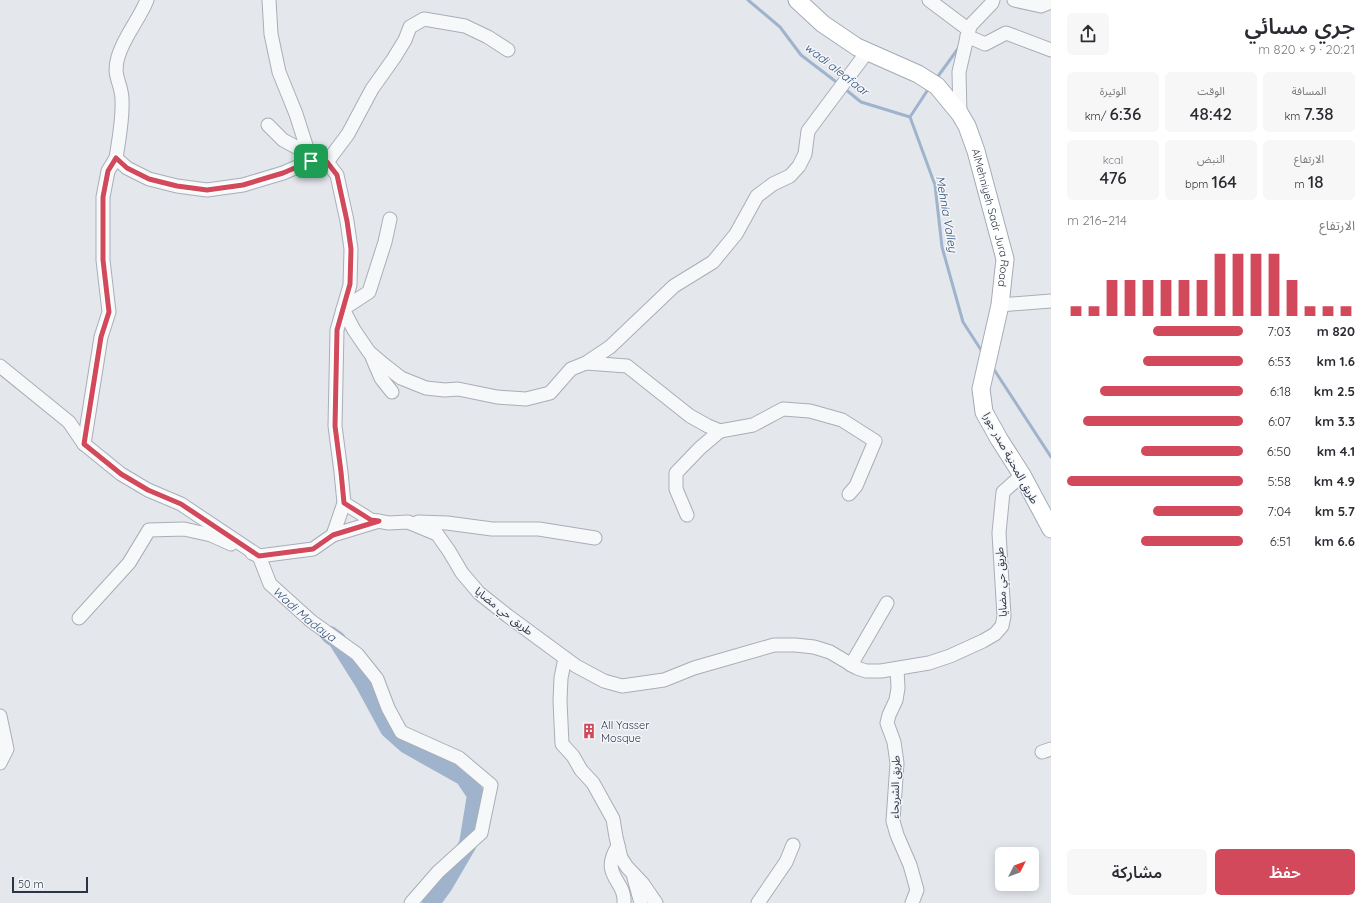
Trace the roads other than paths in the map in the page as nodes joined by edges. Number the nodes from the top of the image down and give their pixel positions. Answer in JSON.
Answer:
{"nodes":[{"id":1,"x":148,"y":0,"type":"edge"},
{"id":2,"x":269,"y":0,"type":"edge"},
{"id":3,"x":797,"y":0,"type":"edge"},
{"id":4,"x":929,"y":0,"type":"edge"},
{"id":5,"x":1014,"y":0,"type":"edge"},
{"id":6,"x":989,"y":2,"type":"edge"},
{"id":7,"x":1051,"y":2,"type":"edge"},
{"id":8,"x":968,"y":33,"type":"junction"},
{"id":9,"x":508,"y":50,"type":"dead end"},
{"id":10,"x":1051,"y":50,"type":"edge"},
{"id":11,"x":867,"y":52,"type":"junction"},
{"id":12,"x":955,"y":109,"type":"junction"},
{"id":13,"x":268,"y":125,"type":"dead end"},
{"id":14,"x":306,"y":146,"type":"junction"},
{"id":15,"x":116,"y":158,"type":"junction"},
{"id":16,"x":311,"y":161,"type":"junction"},
{"id":17,"x":327,"y":162,"type":"junction"},
{"id":18,"x":390,"y":219,"type":"dead end"},
{"id":19,"x":1051,"y":301,"type":"edge"},
{"id":20,"x":1000,"y":305,"type":"junction"},
{"id":21,"x":343,"y":309,"type":"junction"},
{"id":22,"x":992,"y":338,"type":"joint"},
{"id":23,"x":369,"y":352,"type":"junction"},
{"id":24,"x":586,"y":363,"type":"junction"},
{"id":25,"x":0,"y":366,"type":"edge"},
{"id":26,"x":392,"y":392,"type":"dead end"},
{"id":27,"x":720,"y":431,"type":"junction"},
{"id":28,"x":84,"y":444,"type":"junction"},
{"id":29,"x":1022,"y":475,"type":"junction"},
{"id":30,"x":849,"y":494,"type":"dead end"},
{"id":31,"x":344,"y":503,"type":"junction"},
{"id":32,"x":687,"y":515,"type":"dead end"},
{"id":33,"x":379,"y":521,"type":"junction"},
{"id":34,"x":408,"y":522,"type":"junction"},
{"id":35,"x":1051,"y":529,"type":"edge"},
{"id":36,"x":333,"y":535,"type":"junction"},
{"id":37,"x":595,"y":538,"type":"dead end"},
{"id":38,"x":259,"y":556,"type":"junction"},
{"id":39,"x":887,"y":603,"type":"dead end"},
{"id":40,"x":79,"y":618,"type":"dead end"},
{"id":41,"x":564,"y":658,"type":"junction"},
{"id":42,"x":851,"y":665,"type":"junction"},
{"id":43,"x":897,"y":669,"type":"junction"},
{"id":44,"x":0,"y":716,"type":"edge"},
{"id":45,"x":0,"y":763,"type":"edge"},
{"id":46,"x":793,"y":844,"type":"dead end"},
{"id":47,"x":618,"y":846,"type":"junction"},
{"id":48,"x":633,"y":874,"type":"junction"},
{"id":49,"x":410,"y":903,"type":"edge"},
{"id":50,"x":624,"y":903,"type":"edge"},
{"id":51,"x":641,"y":903,"type":"edge"},
{"id":52,"x":656,"y":903,"type":"edge"},
{"id":53,"x":758,"y":903,"type":"edge"},
{"id":54,"x":912,"y":903,"type":"edge"}],
"edges":[{"from":1,"to":15,"type":"street"},
{"from":2,"to":14,"type":"street"},
{"from":3,"to":11,"type":"main road"},
{"from":4,"to":8,"type":"street"},
{"from":5,"to":7,"type":"street"},
{"from":6,"to":8,"type":"street"},
{"from":8,"to":10,"type":"street"},
{"from":8,"to":12,"type":"street"},
{"from":9,"to":17,"type":"street"},
{"from":11,"to":12,"type":"main road"},
{"from":11,"to":24,"type":"street"},
{"from":12,"to":20,"type":"main road","name":"AlMehniyeh Sadr Jura Road"},
{"from":13,"to":14,"type":"street"},
{"from":14,"to":16,"type":"street"},
{"from":15,"to":16,"type":"street"},
{"from":15,"to":28,"type":"street"},
{"from":16,"to":17,"type":"street"},
{"from":17,"to":21,"type":"street"},
{"from":18,"to":21,"type":"street"},
{"from":19,"to":20,"type":"street"},
{"from":20,"to":22,"type":"main road","name":"AlMehniyeh Sadr Jura Road"},
{"from":21,"to":23,"type":"street"},
{"from":21,"to":31,"type":"street"},
{"from":22,"to":29,"type":"main road","name":"طريق المحنية صدر جورا"},
{"from":23,"to":24,"type":"street"},
{"from":23,"to":26,"type":"street"},
{"from":24,"to":27,"type":"street"},
{"from":25,"to":28,"type":"street"},
{"from":27,"to":30,"type":"street"},
{"from":27,"to":32,"type":"street"},
{"from":28,"to":38,"type":"street"},
{"from":29,"to":35,"type":"main road","name":"طريق المحنية صدر جورا"},
{"from":29,"to":43,"type":"street","name":"طريق حي مضايا"},
{"from":31,"to":33,"type":"street","name":"طريق حي مضايا"},
{"from":31,"to":36,"type":"street"},
{"from":33,"to":34,"type":"street","name":"طريق حي مضايا"},
{"from":33,"to":36,"type":"street"},
{"from":34,"to":37,"type":"street"},
{"from":34,"to":41,"type":"street","name":"طريق حي مضايا"},
{"from":36,"to":38,"type":"street"},
{"from":38,"to":40,"type":"street"},
{"from":38,"to":49,"type":"street"},
{"from":39,"to":42,"type":"street"},
{"from":41,"to":42,"type":"street","name":"طريق حي مضايا"},
{"from":41,"to":47,"type":"street"},
{"from":42,"to":43,"type":"street","name":"طريق حي مضايا"},
{"from":43,"to":54,"type":"street","name":"طريق الشريحاء"},
{"from":44,"to":45,"type":"street"},
{"from":46,"to":53,"type":"street"},
{"from":47,"to":48,"type":"street"},
{"from":47,"to":50,"type":"street"},
{"from":48,"to":51,"type":"street"},
{"from":48,"to":52,"type":"street"}]}
